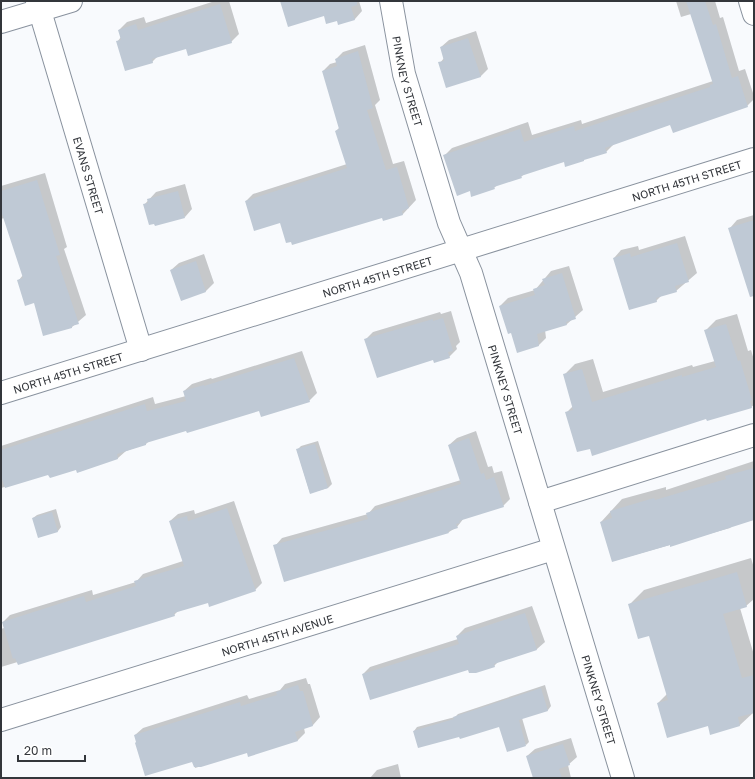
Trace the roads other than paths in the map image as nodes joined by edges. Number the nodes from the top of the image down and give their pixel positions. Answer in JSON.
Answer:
{"nodes":[{"id":1,"x":71,"y":1,"type":"edge"},
{"id":2,"x":391,"y":1,"type":"edge"},
{"id":3,"x":750,"y":1,"type":"edge"},
{"id":4,"x":38,"y":6,"type":"edge"},
{"id":5,"x":754,"y":14,"type":"edge"},
{"id":6,"x":1,"y":22,"type":"edge"},
{"id":7,"x":754,"y":159,"type":"edge"},
{"id":8,"x":460,"y":250,"type":"junction"},
{"id":9,"x":141,"y":350,"type":"junction"},
{"id":10,"x":1,"y":394,"type":"edge"},
{"id":11,"x":754,"y":435,"type":"edge"},
{"id":12,"x":540,"y":502,"type":"junction"},
{"id":13,"x":554,"y":549,"type":"junction"},
{"id":14,"x":1,"y":720,"type":"edge"},
{"id":15,"x":623,"y":778,"type":"edge"}],
"edges":[{"from":1,"to":4,"type":"street"},
{"from":2,"to":8,"type":"street","name":"PINKNEY STREET"},
{"from":3,"to":5,"type":"street"},
{"from":4,"to":6,"type":"street"},
{"from":4,"to":9,"type":"street","name":"EVANS STREET"},
{"from":7,"to":8,"type":"street","name":"NORTH 45TH STREET"},
{"from":8,"to":9,"type":"street","name":"NORTH 45TH STREET"},
{"from":8,"to":12,"type":"street","name":"PINKNEY STREET"},
{"from":9,"to":10,"type":"street","name":"NORTH 45TH STREET"},
{"from":11,"to":12,"type":"street"},
{"from":12,"to":13,"type":"street","name":"PINKNEY STREET"},
{"from":13,"to":14,"type":"street","name":"NORTH 45TH AVENUE"},
{"from":13,"to":15,"type":"street","name":"PINKNEY STREET"}]}
